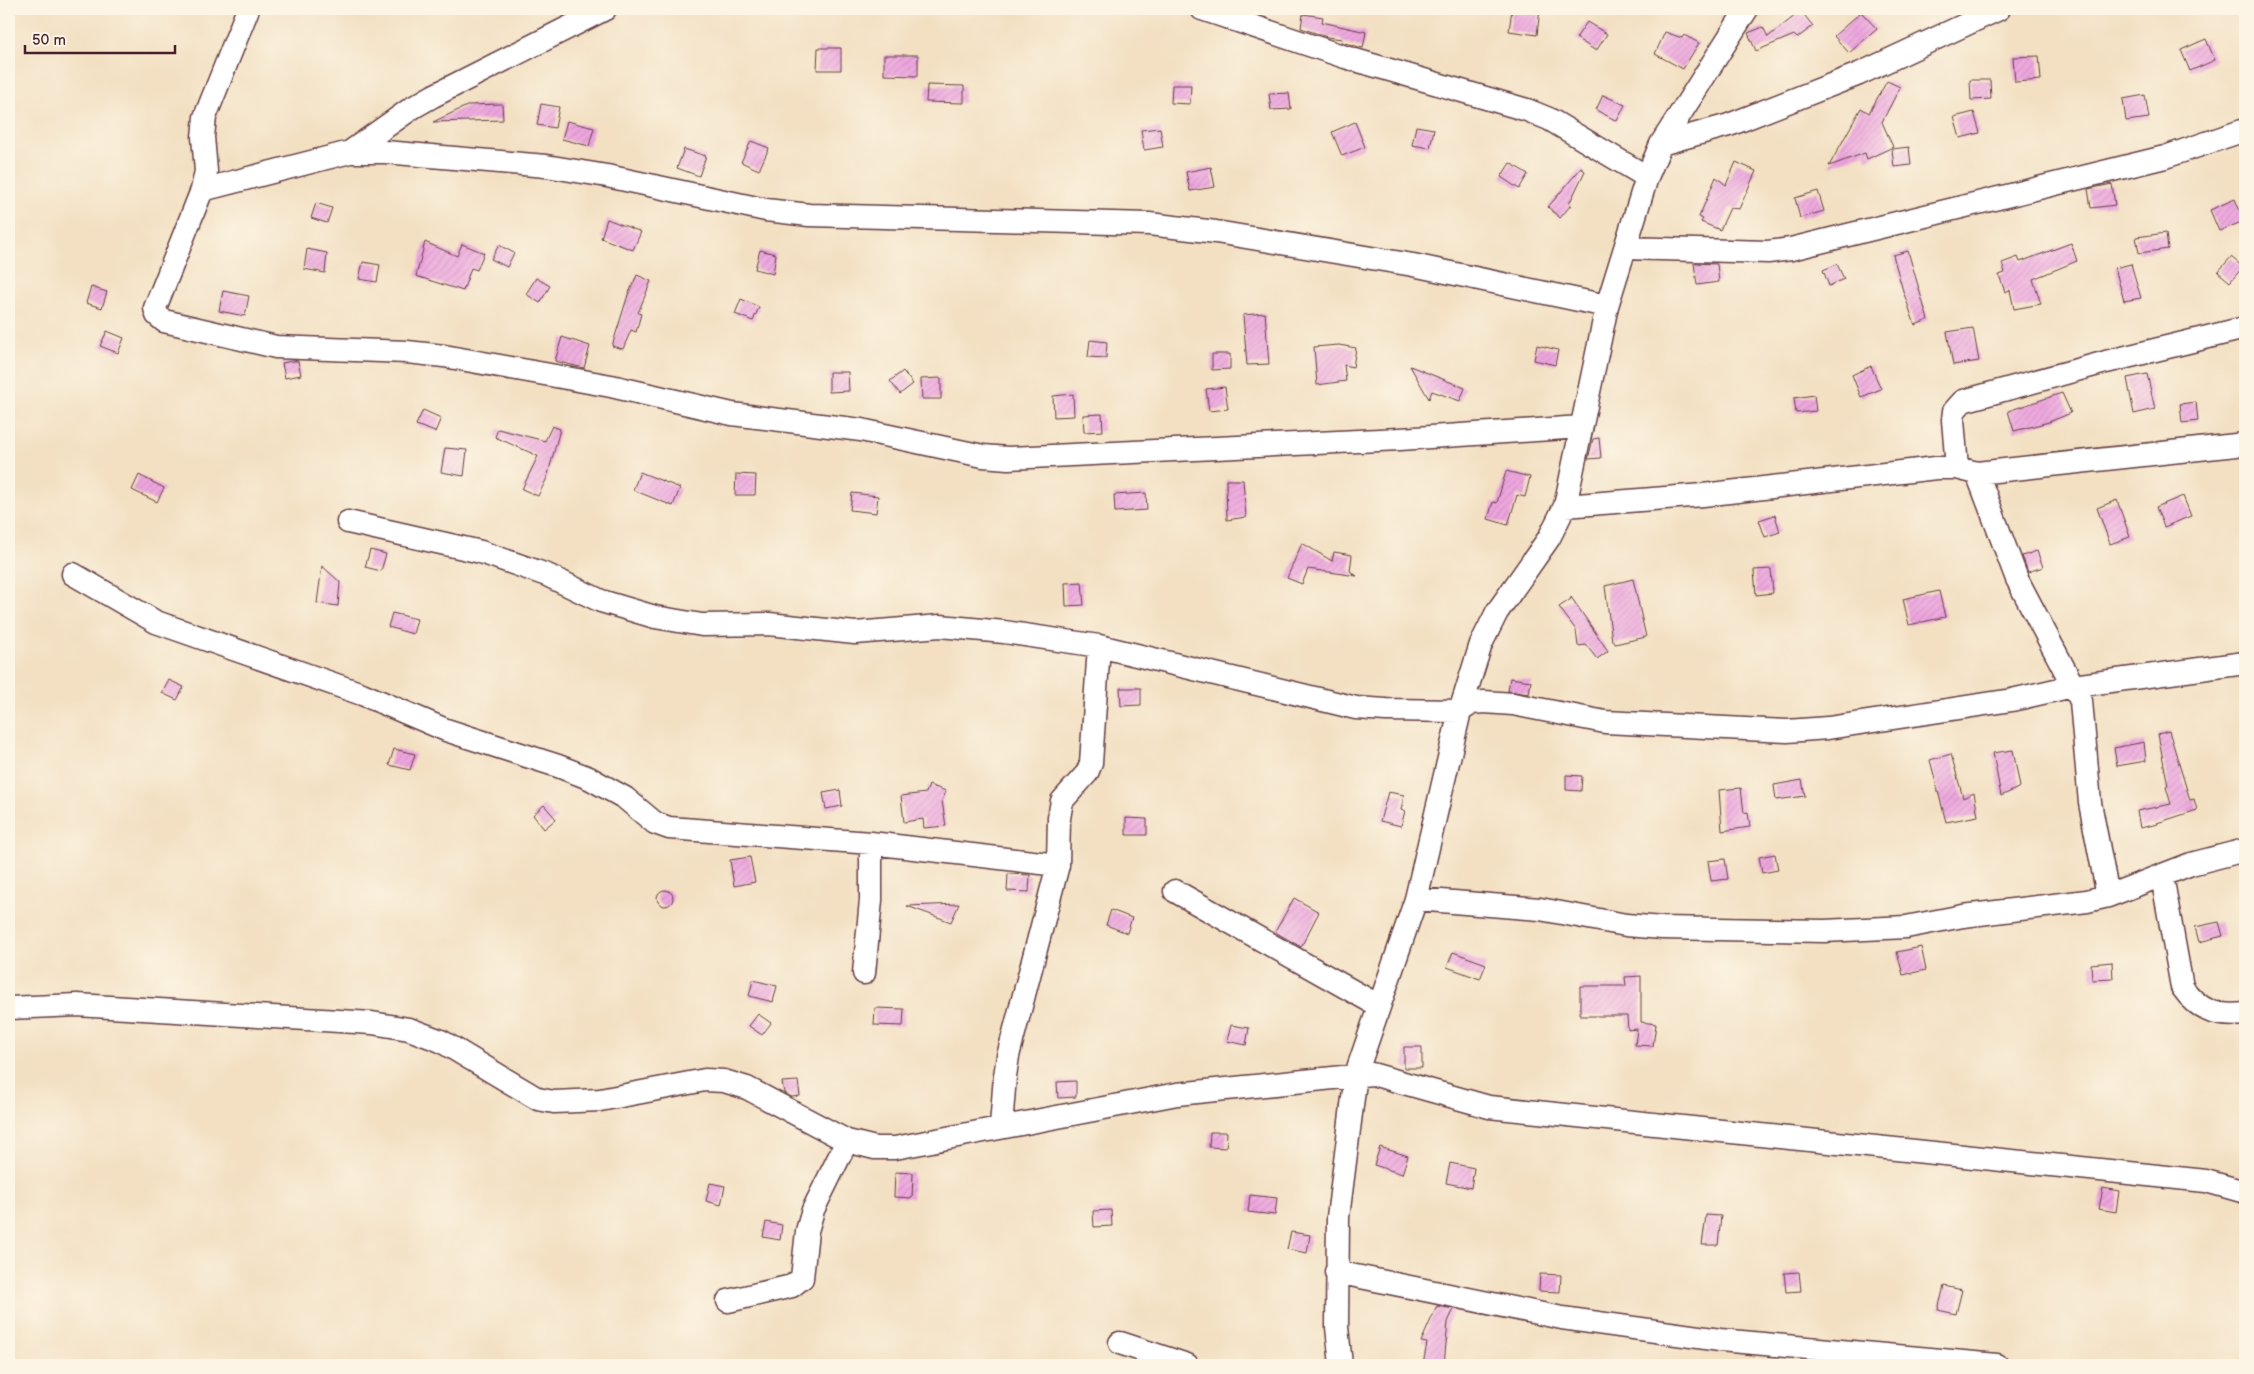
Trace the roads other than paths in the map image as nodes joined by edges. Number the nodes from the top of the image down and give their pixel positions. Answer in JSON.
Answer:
{"nodes":[{"id":1,"x":248,"y":9,"type":"edge"},
{"id":2,"x":605,"y":9,"type":"edge"},
{"id":3,"x":1202,"y":9,"type":"edge"},
{"id":4,"x":1746,"y":9,"type":"edge"},
{"id":5,"x":1999,"y":9,"type":"edge"},
{"id":6,"x":2245,"y":130,"type":"edge"},
{"id":7,"x":1661,"y":144,"type":"junction"},
{"id":8,"x":350,"y":152,"type":"junction"},
{"id":9,"x":1647,"y":177,"type":"junction"},
{"id":10,"x":202,"y":190,"type":"junction"},
{"id":11,"x":1625,"y":248,"type":"junction"},
{"id":12,"x":1607,"y":306,"type":"junction"},
{"id":13,"x":2245,"y":328,"type":"edge"},
{"id":14,"x":1581,"y":427,"type":"junction"},
{"id":15,"x":2245,"y":444,"type":"edge"},
{"id":16,"x":1967,"y":470,"type":"junction"},
{"id":17,"x":1565,"y":506,"type":"junction"},
{"id":18,"x":348,"y":522,"type":"dead end"},
{"id":19,"x":73,"y":574,"type":"dead end"},
{"id":20,"x":1099,"y":646,"type":"junction"},
{"id":21,"x":2245,"y":663,"type":"edge"},
{"id":22,"x":2073,"y":686,"type":"junction"},
{"id":23,"x":1460,"y":711,"type":"junction"},
{"id":24,"x":871,"y":843,"type":"junction"},
{"id":25,"x":2245,"y":850,"type":"edge"},
{"id":26,"x":1058,"y":865,"type":"junction"},
{"id":27,"x":2162,"y":876,"type":"junction"},
{"id":28,"x":1175,"y":890,"type":"dead end"},
{"id":29,"x":2108,"y":896,"type":"junction"},
{"id":30,"x":1416,"y":899,"type":"junction"},
{"id":31,"x":864,"y":973,"type":"dead end"},
{"id":32,"x":1380,"y":1006,"type":"junction"},
{"id":33,"x":9,"y":1008,"type":"edge"},
{"id":34,"x":2245,"y":1014,"type":"edge"},
{"id":35,"x":1356,"y":1074,"type":"junction"},
{"id":36,"x":1001,"y":1126,"type":"junction"},
{"id":37,"x":847,"y":1141,"type":"junction"},
{"id":38,"x":2245,"y":1192,"type":"edge"},
{"id":39,"x":1336,"y":1272,"type":"junction"},
{"id":40,"x":728,"y":1301,"type":"dead end"},
{"id":41,"x":1120,"y":1343,"type":"dead end"},
{"id":42,"x":1342,"y":1364,"type":"edge"},
{"id":43,"x":1187,"y":1365,"type":"edge"},
{"id":44,"x":1997,"y":1365,"type":"edge"}],
"edges":[{"from":1,"to":10,"type":"street"},
{"from":2,"to":8,"type":"street"},
{"from":3,"to":9,"type":"street"},
{"from":4,"to":7,"type":"street"},
{"from":5,"to":7,"type":"street"},
{"from":6,"to":11,"type":"street"},
{"from":7,"to":9,"type":"street"},
{"from":8,"to":10,"type":"street"},
{"from":8,"to":12,"type":"street"},
{"from":9,"to":11,"type":"street"},
{"from":10,"to":14,"type":"street"},
{"from":11,"to":12,"type":"street"},
{"from":12,"to":14,"type":"street"},
{"from":13,"to":16,"type":"street"},
{"from":14,"to":17,"type":"street"},
{"from":15,"to":16,"type":"street"},
{"from":16,"to":17,"type":"street"},
{"from":16,"to":22,"type":"street"},
{"from":17,"to":23,"type":"street"},
{"from":18,"to":20,"type":"street"},
{"from":19,"to":24,"type":"street"},
{"from":20,"to":23,"type":"street"},
{"from":20,"to":26,"type":"street"},
{"from":21,"to":22,"type":"street"},
{"from":22,"to":23,"type":"street"},
{"from":22,"to":29,"type":"street"},
{"from":23,"to":30,"type":"street"},
{"from":24,"to":26,"type":"street"},
{"from":24,"to":31,"type":"street"},
{"from":25,"to":27,"type":"street"},
{"from":26,"to":36,"type":"street"},
{"from":27,"to":29,"type":"street"},
{"from":27,"to":34,"type":"street"},
{"from":28,"to":32,"type":"street"},
{"from":29,"to":30,"type":"street"},
{"from":30,"to":32,"type":"street"},
{"from":32,"to":35,"type":"street"},
{"from":33,"to":37,"type":"street"},
{"from":35,"to":36,"type":"street"},
{"from":35,"to":38,"type":"street"},
{"from":35,"to":39,"type":"street"},
{"from":36,"to":37,"type":"street"},
{"from":37,"to":40,"type":"street"},
{"from":39,"to":42,"type":"street"},
{"from":39,"to":44,"type":"street"},
{"from":41,"to":43,"type":"street"}]}
